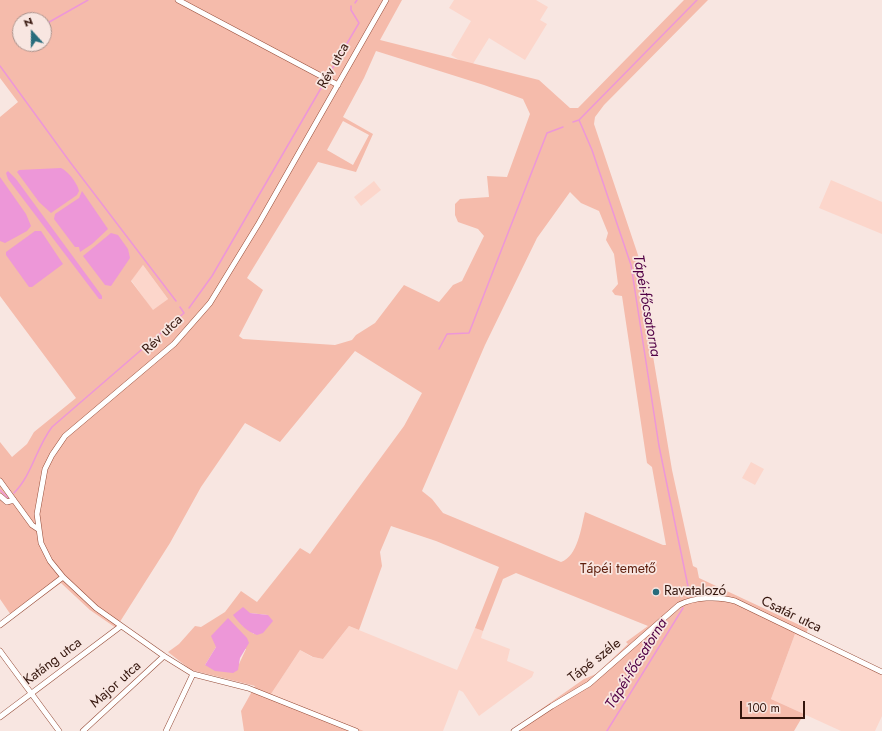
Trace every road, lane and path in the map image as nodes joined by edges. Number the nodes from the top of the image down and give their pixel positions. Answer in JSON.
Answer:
{"nodes":[{"id":1,"x":178,"y":0,"type":"edge"},
{"id":2,"x":386,"y":0,"type":"edge"},
{"id":3,"x":338,"y":85,"type":"junction"},
{"id":4,"x":0,"y":481,"type":"edge"},
{"id":5,"x":0,"y":496,"type":"edge"},
{"id":6,"x":14,"y":500,"type":"junction"},
{"id":7,"x":38,"y":529,"type":"junction"},
{"id":8,"x":63,"y":578,"type":"junction"},
{"id":9,"x":685,"y":602,"type":"joint"},
{"id":10,"x":0,"y":625,"type":"edge"},
{"id":11,"x":120,"y":626,"type":"junction"},
{"id":12,"x":0,"y":651,"type":"edge"},
{"id":13,"x":164,"y":656,"type":"junction"},
{"id":14,"x":882,"y":672,"type":"edge"},
{"id":15,"x":193,"y":674,"type":"junction"},
{"id":16,"x":32,"y":693,"type":"junction"},
{"id":17,"x":0,"y":717,"type":"edge"},
{"id":18,"x":59,"y":731,"type":"edge"},
{"id":19,"x":83,"y":731,"type":"edge"},
{"id":20,"x":166,"y":731,"type":"edge"},
{"id":21,"x":356,"y":731,"type":"edge"},
{"id":22,"x":514,"y":731,"type":"edge"}],
"edges":[{"from":1,"to":3,"type":"street"},
{"from":2,"to":3,"type":"street","name":"Rév utca"},
{"from":3,"to":7,"type":"street","name":"Rév utca"},
{"from":4,"to":6,"type":"street"},
{"from":5,"to":6,"type":"street"},
{"from":6,"to":7,"type":"street"},
{"from":7,"to":8,"type":"street","name":"Rév utca"},
{"from":8,"to":10,"type":"street"},
{"from":8,"to":11,"type":"street","name":"Rév utca"},
{"from":9,"to":14,"type":"street","name":"Csatár utca"},
{"from":9,"to":22,"type":"street","name":"Tápé széle"},
{"from":11,"to":13,"type":"street","name":"Rév utca"},
{"from":11,"to":16,"type":"street","name":"Katáng utca"},
{"from":12,"to":16,"type":"street"},
{"from":13,"to":15,"type":"street","name":"Rév utca"},
{"from":13,"to":19,"type":"street","name":"Major utca"},
{"from":15,"to":20,"type":"street"},
{"from":15,"to":21,"type":"street","name":"Rév utca"},
{"from":16,"to":17,"type":"street","name":"Katáng utca"},
{"from":16,"to":18,"type":"street"}]}
